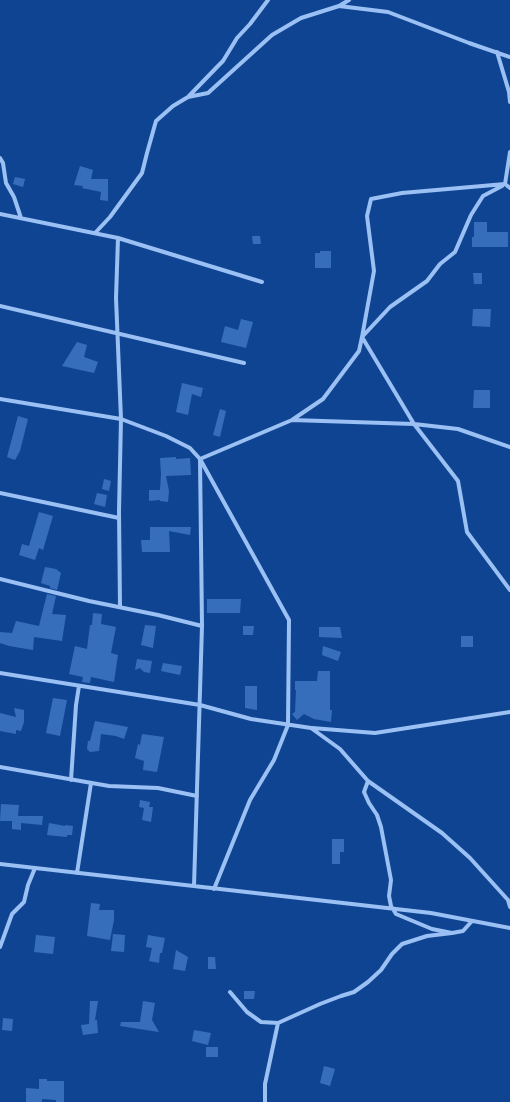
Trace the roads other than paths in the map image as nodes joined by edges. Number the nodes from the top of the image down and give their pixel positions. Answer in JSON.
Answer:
{"nodes":[{"id":1,"x":268,"y":0,"type":"edge"},
{"id":2,"x":348,"y":0,"type":"edge"},
{"id":3,"x":339,"y":6,"type":"junction"},
{"id":4,"x":497,"y":52,"type":"junction"},
{"id":5,"x":510,"y":57,"type":"edge"},
{"id":6,"x":188,"y":97,"type":"junction"},
{"id":7,"x":510,"y":102,"type":"edge"},
{"id":8,"x":510,"y":152,"type":"edge"},
{"id":9,"x":0,"y":158,"type":"edge"},
{"id":10,"x":505,"y":184,"type":"junction"},
{"id":11,"x":510,"y":188,"type":"edge"},
{"id":12,"x":0,"y":214,"type":"edge"},
{"id":13,"x":21,"y":218,"type":"junction"},
{"id":14,"x":95,"y":233,"type":"junction"},
{"id":15,"x":118,"y":238,"type":"junction"},
{"id":16,"x":262,"y":282,"type":"dead end"},
{"id":17,"x":0,"y":306,"type":"edge"},
{"id":18,"x":118,"y":333,"type":"junction"},
{"id":19,"x":362,"y":337,"type":"junction"},
{"id":20,"x":244,"y":363,"type":"dead end"},
{"id":21,"x":0,"y":399,"type":"edge"},
{"id":22,"x":121,"y":419,"type":"junction"},
{"id":23,"x":292,"y":420,"type":"junction"},
{"id":24,"x":414,"y":424,"type":"junction"},
{"id":25,"x":510,"y":447,"type":"edge"},
{"id":26,"x":200,"y":459,"type":"junction"},
{"id":27,"x":0,"y":493,"type":"edge"},
{"id":28,"x":119,"y":518,"type":"junction"},
{"id":29,"x":0,"y":579,"type":"edge"},
{"id":30,"x":510,"y":590,"type":"edge"},
{"id":31,"x":120,"y":607,"type":"junction"},
{"id":32,"x":202,"y":626,"type":"junction"},
{"id":33,"x":0,"y":674,"type":"edge"},
{"id":34,"x":79,"y":686,"type":"junction"},
{"id":35,"x":200,"y":705,"type":"junction"},
{"id":36,"x":510,"y":712,"type":"edge"},
{"id":37,"x":288,"y":725,"type":"junction"},
{"id":38,"x":311,"y":728,"type":"junction"},
{"id":39,"x":0,"y":767,"type":"edge"},
{"id":40,"x":71,"y":780,"type":"junction"},
{"id":41,"x":368,"y":780,"type":"junction"},
{"id":42,"x":90,"y":783,"type":"junction"},
{"id":43,"x":197,"y":796,"type":"junction"},
{"id":44,"x":0,"y":864,"type":"edge"},
{"id":45,"x":35,"y":868,"type":"junction"},
{"id":46,"x":77,"y":873,"type":"junction"},
{"id":47,"x":194,"y":886,"type":"junction"},
{"id":48,"x":214,"y":888,"type":"junction"},
{"id":49,"x":509,"y":899,"type":"edge"},
{"id":50,"x":510,"y":907,"type":"edge"},
{"id":51,"x":393,"y":909,"type":"junction"},
{"id":52,"x":472,"y":921,"type":"junction"},
{"id":53,"x":510,"y":928,"type":"edge"},
{"id":54,"x":452,"y":933,"type":"junction"},
{"id":55,"x":0,"y":947,"type":"edge"},
{"id":56,"x":230,"y":992,"type":"dead end"},
{"id":57,"x":278,"y":1023,"type":"junction"},
{"id":58,"x":265,"y":1102,"type":"edge"}],
"edges":[{"from":1,"to":6,"type":"street"},
{"from":2,"to":3,"type":"street"},
{"from":3,"to":4,"type":"street"},
{"from":3,"to":6,"type":"street"},
{"from":4,"to":5,"type":"street"},
{"from":4,"to":7,"type":"street"},
{"from":6,"to":14,"type":"street"},
{"from":8,"to":10,"type":"street"},
{"from":9,"to":13,"type":"street"},
{"from":10,"to":11,"type":"street"},
{"from":10,"to":19,"type":"street"},
{"from":10,"to":19,"type":"street"},
{"from":12,"to":13,"type":"street"},
{"from":13,"to":14,"type":"street"},
{"from":14,"to":15,"type":"street"},
{"from":15,"to":16,"type":"street"},
{"from":15,"to":18,"type":"street"},
{"from":17,"to":18,"type":"street"},
{"from":18,"to":20,"type":"street"},
{"from":18,"to":22,"type":"street"},
{"from":19,"to":23,"type":"street"},
{"from":19,"to":24,"type":"street"},
{"from":21,"to":22,"type":"street"},
{"from":22,"to":26,"type":"street"},
{"from":22,"to":28,"type":"street"},
{"from":23,"to":24,"type":"street"},
{"from":23,"to":26,"type":"street"},
{"from":24,"to":25,"type":"street"},
{"from":24,"to":30,"type":"street"},
{"from":26,"to":32,"type":"street"},
{"from":26,"to":37,"type":"street"},
{"from":27,"to":28,"type":"street"},
{"from":28,"to":31,"type":"street"},
{"from":29,"to":31,"type":"street"},
{"from":31,"to":32,"type":"street"},
{"from":32,"to":35,"type":"street"},
{"from":33,"to":34,"type":"street"},
{"from":34,"to":35,"type":"street"},
{"from":34,"to":40,"type":"street"},
{"from":35,"to":37,"type":"street"},
{"from":35,"to":43,"type":"street"},
{"from":36,"to":38,"type":"street"},
{"from":37,"to":38,"type":"street"},
{"from":37,"to":48,"type":"street"},
{"from":38,"to":41,"type":"street"},
{"from":39,"to":40,"type":"street"},
{"from":40,"to":42,"type":"street"},
{"from":41,"to":49,"type":"street"},
{"from":41,"to":51,"type":"street"},
{"from":42,"to":43,"type":"street"},
{"from":42,"to":46,"type":"street"},
{"from":43,"to":47,"type":"street"},
{"from":44,"to":45,"type":"street"},
{"from":45,"to":46,"type":"street"},
{"from":45,"to":55,"type":"street"},
{"from":46,"to":47,"type":"street"},
{"from":47,"to":48,"type":"street"},
{"from":48,"to":51,"type":"street"},
{"from":49,"to":50,"type":"street"},
{"from":51,"to":52,"type":"street"},
{"from":51,"to":54,"type":"street"},
{"from":52,"to":53,"type":"street"},
{"from":52,"to":54,"type":"street"},
{"from":54,"to":57,"type":"street"},
{"from":56,"to":57,"type":"street"},
{"from":57,"to":58,"type":"street"}]}
